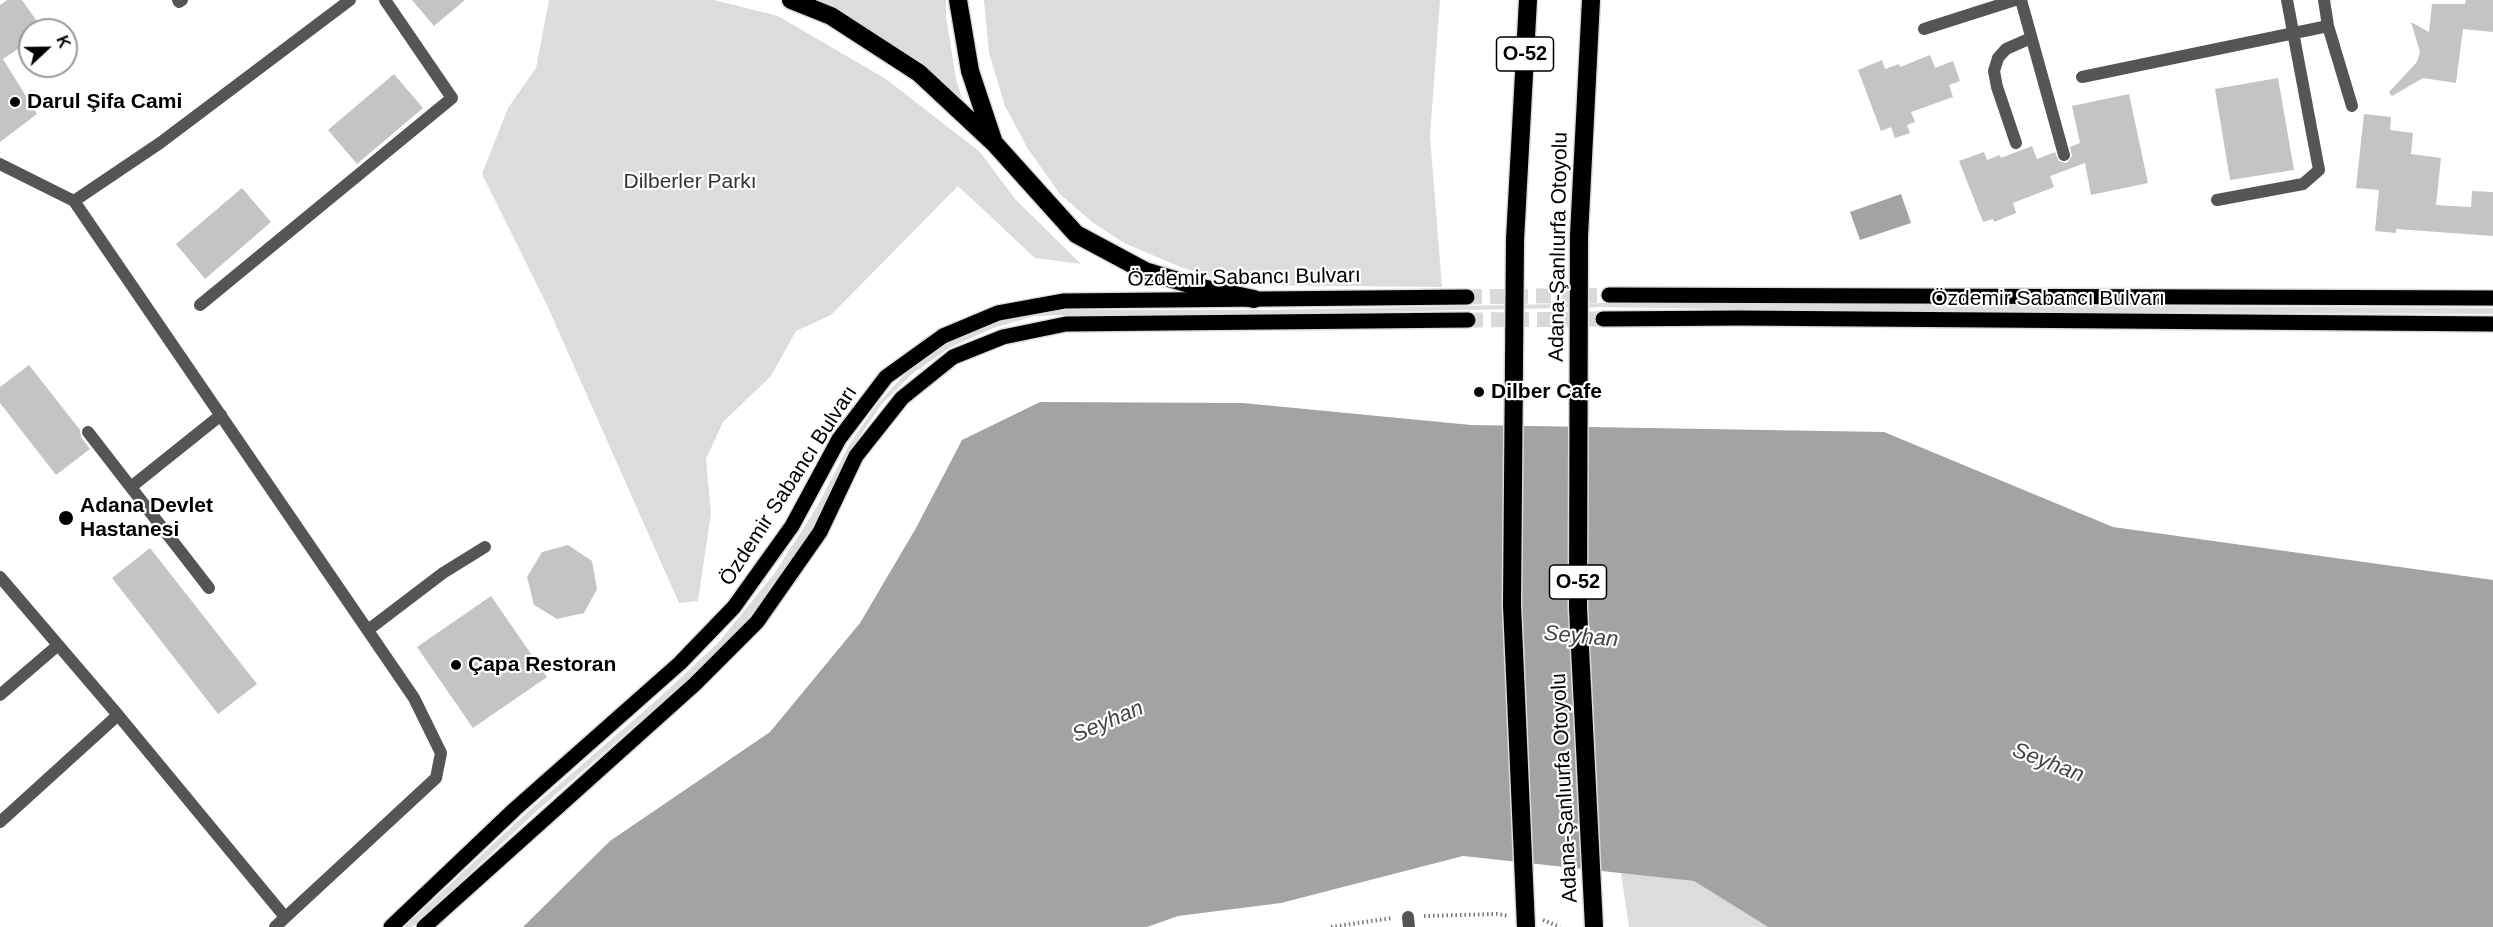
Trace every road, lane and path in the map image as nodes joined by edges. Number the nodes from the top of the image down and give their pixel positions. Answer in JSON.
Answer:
{"nodes":[{"id":1,"x":350,"y":0,"type":"edge"},
{"id":2,"x":385,"y":0,"type":"edge"},
{"id":3,"x":791,"y":0,"type":"edge"},
{"id":4,"x":958,"y":0,"type":"edge"},
{"id":5,"x":1517,"y":0,"type":"edge"},
{"id":6,"x":1528,"y":0,"type":"edge"},
{"id":7,"x":1593,"y":0,"type":"edge"},
{"id":8,"x":2015,"y":0,"type":"edge"},
{"id":9,"x":2021,"y":0,"type":"edge"},
{"id":10,"x":2288,"y":0,"type":"edge"},
{"id":11,"x":2324,"y":0,"type":"edge"},
{"id":12,"x":2328,"y":26,"type":"junction"},
{"id":13,"x":1924,"y":29,"type":"dead end"},
{"id":14,"x":2294,"y":33,"type":"junction"},
{"id":15,"x":2031,"y":39,"type":"junction"},
{"id":16,"x":2082,"y":77,"type":"dead end"},
{"id":17,"x":2352,"y":106,"type":"dead end"},
{"id":18,"x":1522,"y":108,"type":"junction"},
{"id":19,"x":2016,"y":143,"type":"dead end"},
{"id":20,"x":995,"y":144,"type":"junction"},
{"id":21,"x":2064,"y":155,"type":"dead end"},
{"id":22,"x":0,"y":164,"type":"edge"},
{"id":23,"x":2217,"y":200,"type":"dead end"},
{"id":24,"x":74,"y":201,"type":"junction"},
{"id":25,"x":1609,"y":294,"type":"tunnel mouth"},
{"id":26,"x":1467,"y":297,"type":"tunnel mouth"},
{"id":27,"x":2493,"y":298,"type":"edge"},
{"id":28,"x":1254,"y":299,"type":"junction"},
{"id":29,"x":200,"y":305,"type":"dead end"},
{"id":30,"x":1604,"y":319,"type":"tunnel mouth"},
{"id":31,"x":1468,"y":320,"type":"tunnel mouth"},
{"id":32,"x":2493,"y":324,"type":"edge"},
{"id":33,"x":221,"y":415,"type":"junction"},
{"id":34,"x":88,"y":432,"type":"dead end"},
{"id":35,"x":131,"y":487,"type":"junction"},
{"id":36,"x":485,"y":547,"type":"dead end"},
{"id":37,"x":0,"y":577,"type":"edge"},
{"id":38,"x":209,"y":588,"type":"dead end"},
{"id":39,"x":368,"y":630,"type":"junction"},
{"id":40,"x":57,"y":646,"type":"junction"},
{"id":41,"x":0,"y":695,"type":"edge"},
{"id":42,"x":118,"y":716,"type":"junction"},
{"id":43,"x":0,"y":822,"type":"edge"},
{"id":44,"x":285,"y":917,"type":"junction"},
{"id":45,"x":1526,"y":921,"type":"edge"},
{"id":46,"x":1409,"y":922,"type":"edge"},
{"id":47,"x":275,"y":927,"type":"edge"},
{"id":48,"x":391,"y":927,"type":"edge"},
{"id":49,"x":424,"y":927,"type":"edge"},
{"id":50,"x":1331,"y":927,"type":"edge"},
{"id":51,"x":1560,"y":927,"type":"edge"},
{"id":52,"x":1594,"y":927,"type":"edge"}],
"edges":[{"from":1,"to":24,"type":"street"},
{"from":2,"to":29,"type":"street"},
{"from":3,"to":20,"type":"highway"},
{"from":4,"to":20,"type":"highway"},
{"from":5,"to":18,"type":"highway"},
{"from":6,"to":18,"type":"highway","name":"Adana-Şanlıurfa Otoyolu","number":"O-52"},
{"from":7,"to":52,"type":"highway","name":"Adana-Şanlıurfa Otoyolu","number":"O-52","bridge":true},
{"from":8,"to":13,"type":"street"},
{"from":9,"to":15,"type":"street"},
{"from":10,"to":14,"type":"street"},
{"from":11,"to":12,"type":"street"},
{"from":12,"to":14,"type":"street"},
{"from":12,"to":17,"type":"street"},
{"from":14,"to":16,"type":"street"},
{"from":14,"to":23,"type":"street"},
{"from":15,"to":19,"type":"street"},
{"from":15,"to":21,"type":"street"},
{"from":18,"to":45,"type":"highway","name":"Adana-Şanlıurfa Otoyolu","number":"O-52","bridge":true},
{"from":20,"to":28,"type":"highway"},
{"from":22,"to":24,"type":"street"},
{"from":24,"to":33,"type":"street"},
{"from":25,"to":27,"type":"main road","name":"Özdemir Sabancı Bulvarı"},
{"from":26,"to":28,"type":"main road","name":"Özdemir Sabancı Bulvarı"},
{"from":28,"to":48,"type":"main road","name":"Özdemir Sabancı Bulvarı"},
{"from":30,"to":32,"type":"main road","name":"Özdemir Sabancı Bulvarı"},
{"from":31,"to":49,"type":"main road","name":"Özdemir Sabancı Bulvarı"},
{"from":33,"to":35,"type":"street"},
{"from":33,"to":39,"type":"street"},
{"from":34,"to":35,"type":"street"},
{"from":35,"to":38,"type":"street"},
{"from":36,"to":39,"type":"street"},
{"from":37,"to":40,"type":"street"},
{"from":39,"to":44,"type":"street"},
{"from":40,"to":41,"type":"street"},
{"from":40,"to":42,"type":"street"},
{"from":42,"to":43,"type":"street"},
{"from":42,"to":44,"type":"street"},
{"from":44,"to":47,"type":"street"},
{"from":45,"to":46,"type":"path"},
{"from":45,"to":51,"type":"path"},
{"from":46,"to":50,"type":"path"}]}
